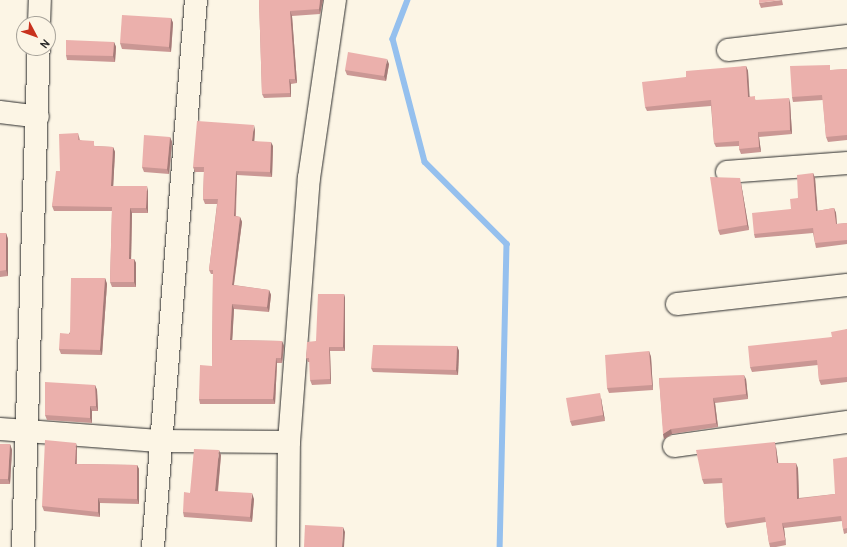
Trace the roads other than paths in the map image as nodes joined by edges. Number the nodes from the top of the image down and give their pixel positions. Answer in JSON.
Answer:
{"nodes":[{"id":1,"x":40,"y":0,"type":"edge"},
{"id":2,"x":196,"y":0,"type":"edge"},
{"id":3,"x":335,"y":0,"type":"edge"},
{"id":4,"x":39,"y":16,"type":"edge"},
{"id":5,"x":847,"y":36,"type":"edge"},
{"id":6,"x":728,"y":50,"type":"dead end"},
{"id":7,"x":39,"y":56,"type":"edge"},
{"id":8,"x":0,"y":112,"type":"edge"},
{"id":9,"x":38,"y":117,"type":"junction"},
{"id":10,"x":847,"y":163,"type":"edge"},
{"id":11,"x":727,"y":172,"type":"dead end"},
{"id":12,"x":847,"y":285,"type":"edge"},
{"id":13,"x":677,"y":304,"type":"dead end"},
{"id":14,"x":847,"y":422,"type":"edge"},
{"id":15,"x":0,"y":429,"type":"edge"},
{"id":16,"x":28,"y":431,"type":"junction"},
{"id":17,"x":159,"y":441,"type":"junction"},
{"id":18,"x":289,"y":442,"type":"junction"},
{"id":19,"x":674,"y":446,"type":"dead end"},
{"id":20,"x":23,"y":547,"type":"edge"},
{"id":21,"x":153,"y":547,"type":"edge"},
{"id":22,"x":288,"y":547,"type":"edge"}],
"edges":[{"from":1,"to":4,"type":"street"},
{"from":2,"to":17,"type":"street"},
{"from":3,"to":18,"type":"street"},
{"from":5,"to":6,"type":"street"},
{"from":7,"to":9,"type":"street"},
{"from":8,"to":9,"type":"street"},
{"from":9,"to":16,"type":"street"},
{"from":10,"to":11,"type":"street"},
{"from":12,"to":13,"type":"street"},
{"from":14,"to":19,"type":"street"},
{"from":15,"to":16,"type":"street"},
{"from":16,"to":17,"type":"street"},
{"from":16,"to":20,"type":"street"},
{"from":17,"to":18,"type":"street"},
{"from":17,"to":21,"type":"street"},
{"from":18,"to":22,"type":"street"}]}
